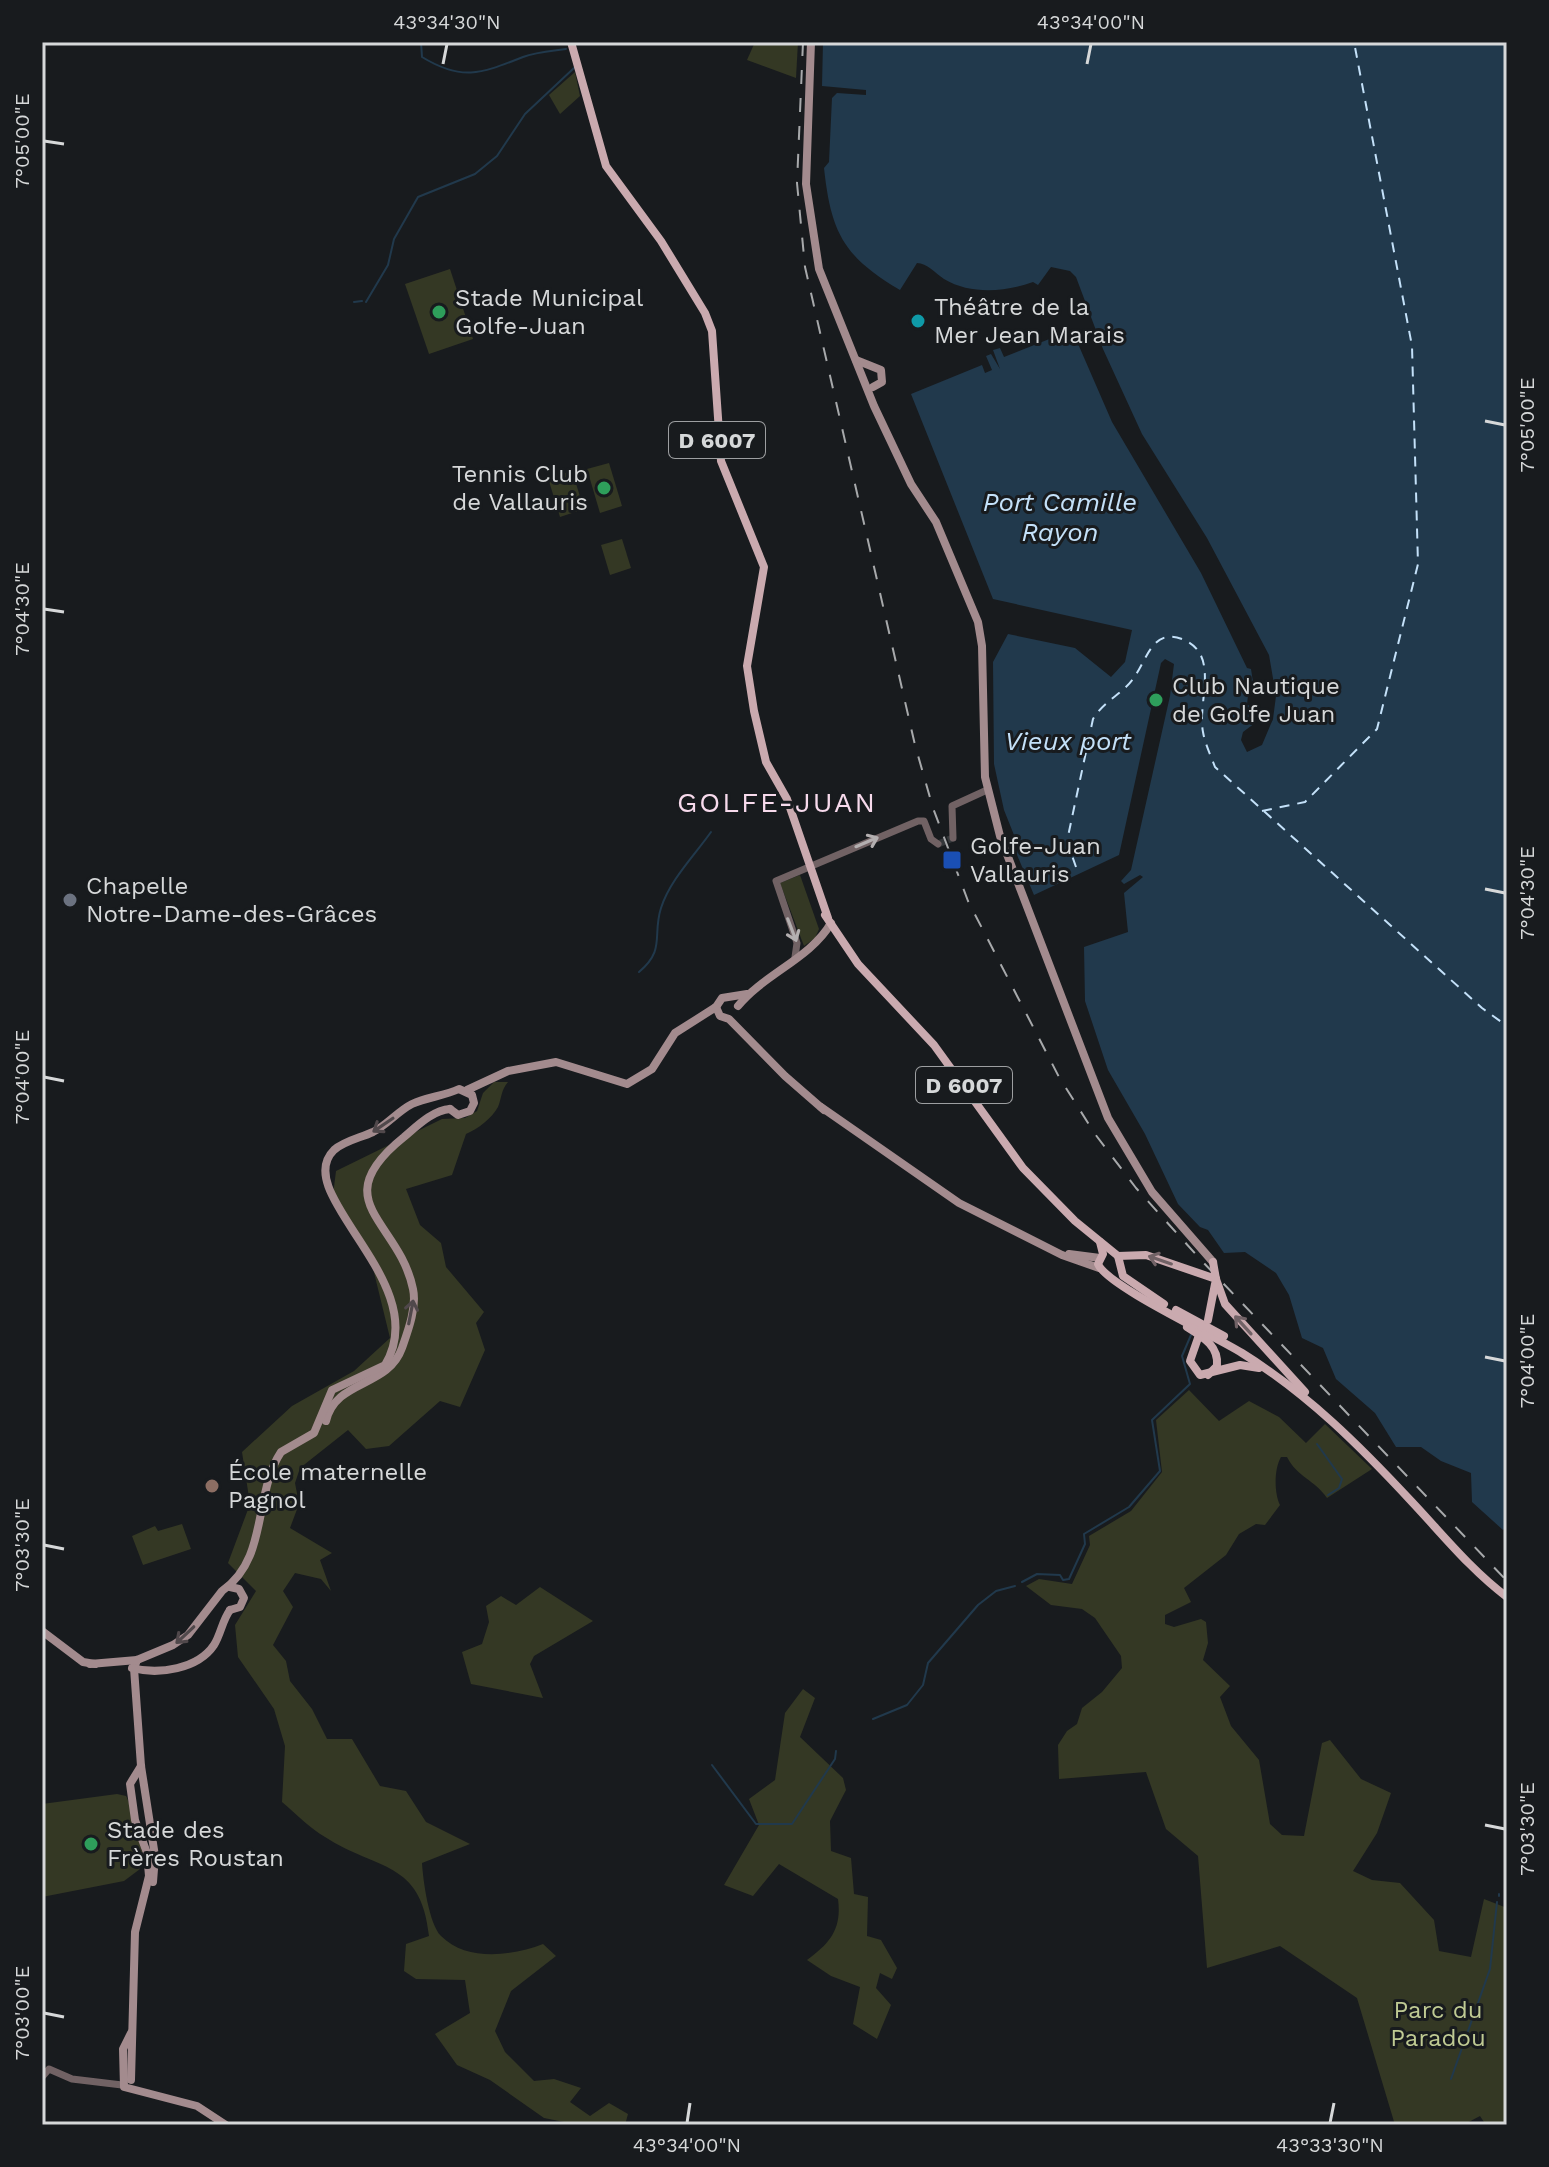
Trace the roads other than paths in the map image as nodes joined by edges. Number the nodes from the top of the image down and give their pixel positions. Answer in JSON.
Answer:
{"nodes":[{"id":1,"x":571,"y":42,"type":"edge"},
{"id":2,"x":811,"y":42,"type":"edge"},
{"id":3,"x":855,"y":359,"type":"junction"},
{"id":4,"x":871,"y":366,"type":"junction"},
{"id":5,"x":862,"y":374,"type":"junction"},
{"id":6,"x":870,"y":389,"type":"junction"},
{"id":7,"x":987,"y":790,"type":"junction"},
{"id":8,"x":953,"y":838,"type":"dead end"},
{"id":9,"x":938,"y":844,"type":"dead end"},
{"id":10,"x":811,"y":867,"type":"junction"},
{"id":11,"x":830,"y":920,"type":"junction"},
{"id":12,"x":838,"y":933,"type":"junction"},
{"id":13,"x":824,"y":935,"type":"junction"},
{"id":14,"x":795,"y":957,"type":"junction"},
{"id":15,"x":747,"y":994,"type":"junction"},
{"id":16,"x":733,"y":998,"type":"junction"},
{"id":17,"x":738,"y":1008,"type":"junction"},
{"id":18,"x":717,"y":1010,"type":"junction"},
{"id":19,"x":729,"y":1019,"type":"junction"},
{"id":20,"x":743,"y":1032,"type":"junction"},
{"id":21,"x":453,"y":1092,"type":"junction"},
{"id":22,"x":469,"y":1092,"type":"junction"},
{"id":23,"x":450,"y":1109,"type":"junction"},
{"id":24,"x":1053,"y":1249,"type":"junction"},
{"id":25,"x":1108,"y":1255,"type":"junction"},
{"id":26,"x":1099,"y":1268,"type":"junction"},
{"id":27,"x":1114,"y":1271,"type":"junction"},
{"id":28,"x":1215,"y":1284,"type":"junction"},
{"id":29,"x":1146,"y":1301,"type":"junction"},
{"id":30,"x":1198,"y":1338,"type":"dead end"},
{"id":31,"x":1267,"y":1371,"type":"junction"},
{"id":32,"x":1208,"y":1375,"type":"junction"},
{"id":33,"x":1306,"y":1393,"type":"junction"},
{"id":34,"x":1330,"y":1416,"type":"junction"},
{"id":35,"x":235,"y":1588,"type":"junction"},
{"id":36,"x":1507,"y":1596,"type":"edge"},
{"id":37,"x":220,"y":1597,"type":"junction"},
{"id":38,"x":230,"y":1610,"type":"junction"},
{"id":39,"x":42,"y":1631,"type":"edge"},
{"id":40,"x":52,"y":1639,"type":"junction"},
{"id":41,"x":42,"y":1642,"type":"edge"},
{"id":42,"x":136,"y":1664,"type":"junction"},
{"id":43,"x":141,"y":1766,"type":"junction"},
{"id":44,"x":135,"y":1942,"type":"junction"},
{"id":45,"x":42,"y":2077,"type":"edge"},
{"id":46,"x":128,"y":2083,"type":"junction"},
{"id":47,"x":226,"y":2125,"type":"edge"}],
"edges":[{"from":1,"to":10,"type":"main road","number":"D 6007"},
{"from":2,"to":3,"type":"main road"},
{"from":3,"to":4,"type":"main road"},
{"from":3,"to":5,"type":"main road"},
{"from":4,"to":5,"type":"main road"},
{"from":4,"to":6,"type":"main road"},
{"from":5,"to":6,"type":"main road"},
{"from":6,"to":7,"type":"main road"},
{"from":7,"to":8,"type":"street"},
{"from":7,"to":28,"type":"main road","bridge":true},
{"from":10,"to":9,"type":"street","one_way":true},
{"from":10,"to":11,"type":"main road","number":"D 6007"},
{"from":10,"to":14,"type":"street","one_way":true},
{"from":11,"to":12,"type":"main road","number":"D 6007"},
{"from":11,"to":13,"type":"main road"},
{"from":12,"to":13,"type":"main road"},
{"from":12,"to":25,"type":"main road","number":"D 6007"},
{"from":13,"to":14,"type":"main road"},
{"from":14,"to":15,"type":"main road"},
{"from":15,"to":16,"type":"main road"},
{"from":15,"to":17,"type":"main road"},
{"from":16,"to":17,"type":"main road"},
{"from":16,"to":18,"type":"main road"},
{"from":17,"to":19,"type":"main road"},
{"from":17,"to":20,"type":"main road"},
{"from":18,"to":19,"type":"main road"},
{"from":18,"to":22,"type":"main road"},
{"from":19,"to":20,"type":"main road"},
{"from":20,"to":24,"type":"main road"},
{"from":21,"to":22,"type":"main road"},
{"from":21,"to":23,"type":"main road"},
{"from":21,"to":35,"type":"main road","one_way":true},
{"from":22,"to":23,"type":"main road"},
{"from":35,"to":23,"type":"main road","one_way":true},
{"from":24,"to":25,"type":"main road"},
{"from":24,"to":26,"type":"main road"},
{"from":25,"to":26,"type":"main road"},
{"from":25,"to":27,"type":"main road"},
{"from":28,"to":25,"type":"main road","one_way":true},
{"from":26,"to":27,"type":"main road"},
{"from":27,"to":29,"type":"main road"},
{"from":27,"to":33,"type":"main road"},
{"from":33,"to":28,"type":"main road","one_way":true},
{"from":29,"to":31,"type":"main road"},
{"from":29,"to":32,"type":"main road"},
{"from":30,"to":32,"type":"main road"},
{"from":31,"to":32,"type":"main road"},
{"from":31,"to":34,"type":"main road"},
{"from":33,"to":34,"type":"main road"},
{"from":34,"to":36,"type":"main road"},
{"from":35,"to":37,"type":"main road"},
{"from":35,"to":38,"type":"main road"},
{"from":37,"to":38,"type":"main road"},
{"from":37,"to":42,"type":"main road","one_way":true},
{"from":38,"to":42,"type":"main road"},
{"from":39,"to":40,"type":"main road"},
{"from":40,"to":41,"type":"main road"},
{"from":40,"to":42,"type":"main road"},
{"from":42,"to":43,"type":"main road"},
{"from":43,"to":44,"type":"main road"},
{"from":43,"to":44,"type":"main road"},
{"from":44,"to":46,"type":"main road"},
{"from":45,"to":46,"type":"street"},
{"from":46,"to":47,"type":"main road"}]}
